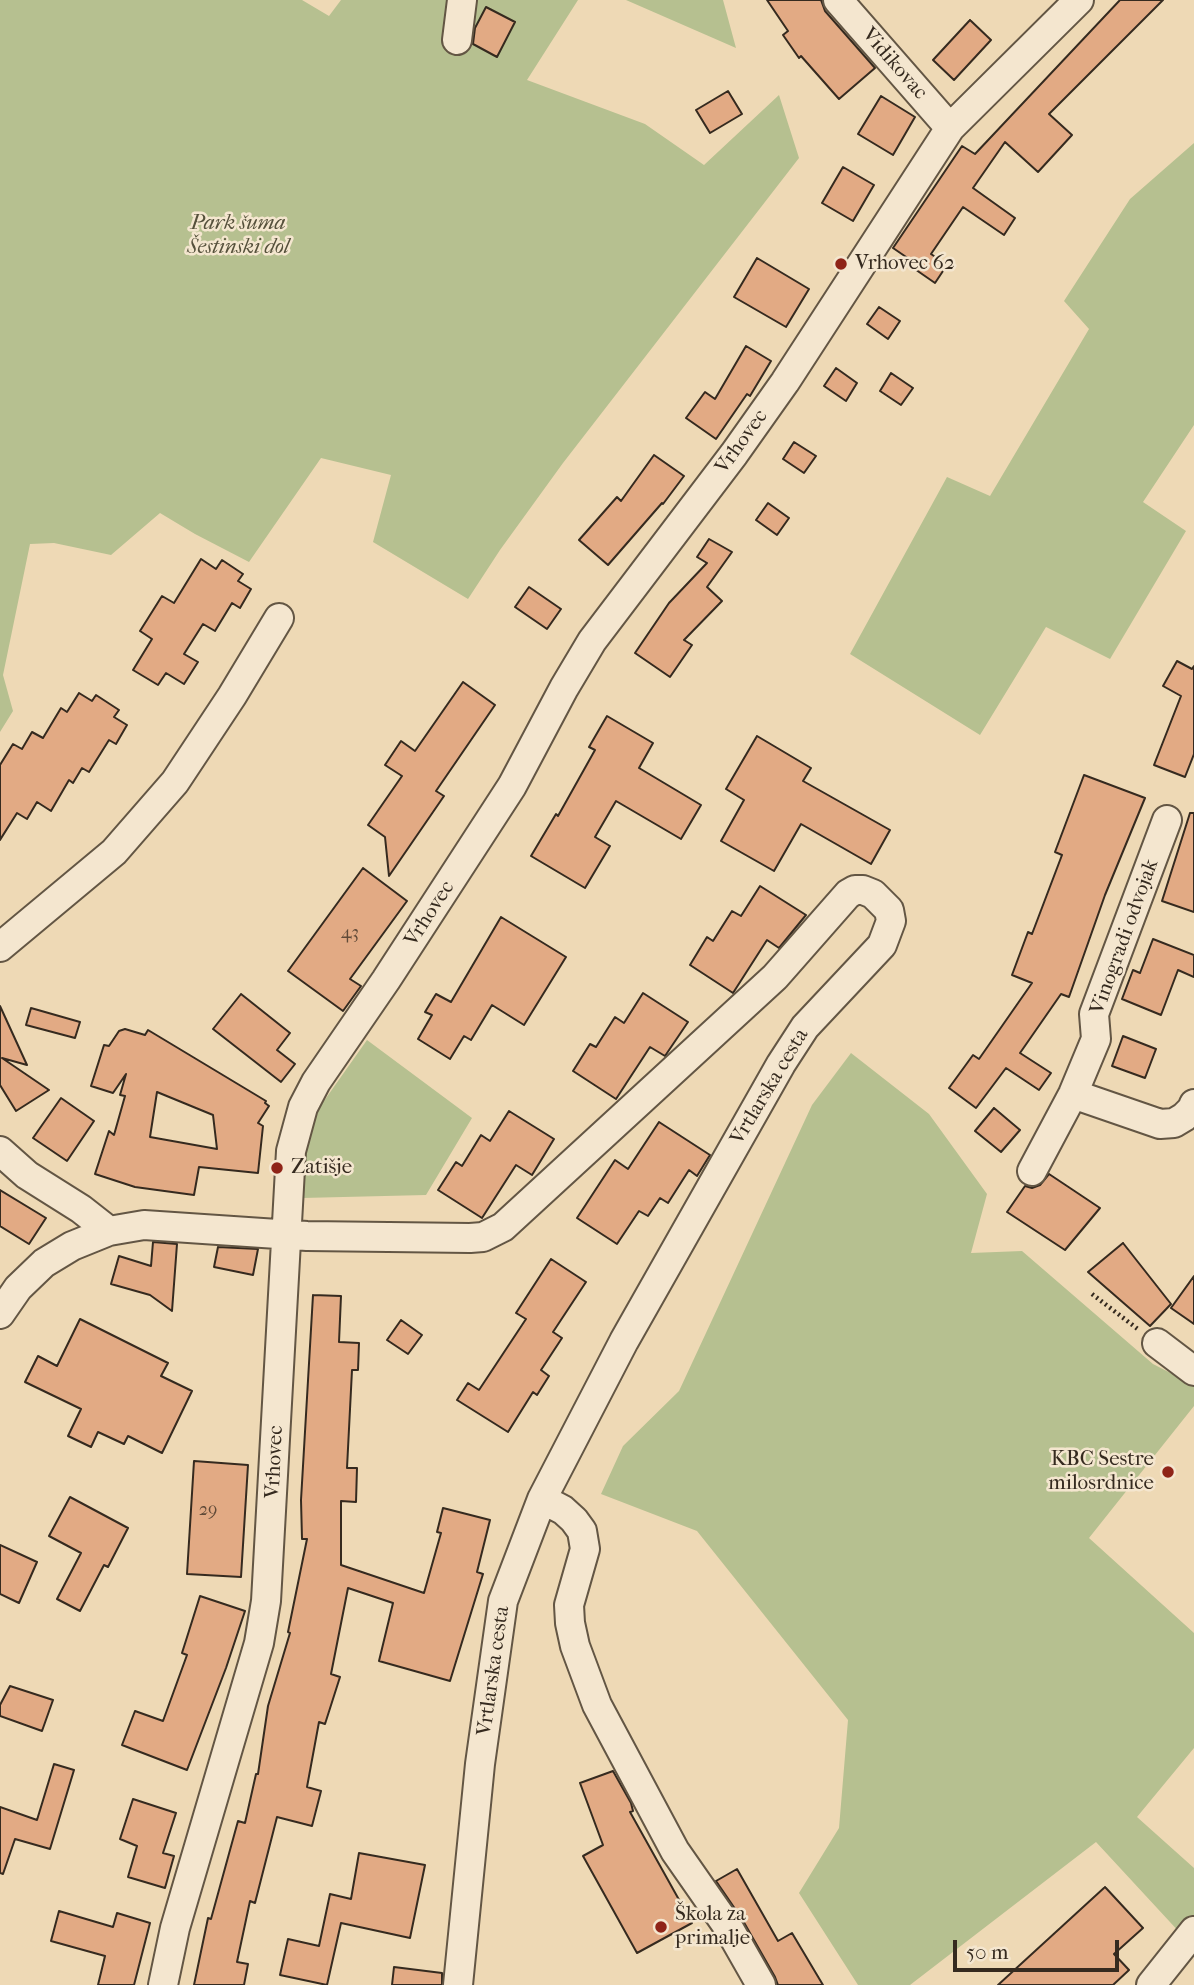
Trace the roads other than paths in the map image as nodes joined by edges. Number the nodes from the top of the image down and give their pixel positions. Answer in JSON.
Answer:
{"nodes":[{"id":1,"x":462,"y":0,"type":"edge"},
{"id":2,"x":838,"y":0,"type":"edge"},
{"id":3,"x":1079,"y":0,"type":"edge"},
{"id":4,"x":457,"y":40,"type":"dead end"},
{"id":5,"x":950,"y":128,"type":"junction"},
{"id":6,"x":279,"y":618,"type":"dead end"},
{"id":7,"x":1167,"y":820,"type":"dead end"},
{"id":8,"x":0,"y":947,"type":"edge"},
{"id":9,"x":1073,"y":1094,"type":"junction"},
{"id":10,"x":1194,"y":1104,"type":"edge"},
{"id":11,"x":0,"y":1151,"type":"edge"},
{"id":12,"x":1032,"y":1171,"type":"dead end"},
{"id":13,"x":109,"y":1231,"type":"junction"},
{"id":14,"x":287,"y":1235,"type":"junction"},
{"id":15,"x":0,"y":1314,"type":"edge"},
{"id":16,"x":1157,"y":1343,"type":"road end"},
{"id":17,"x":1194,"y":1371,"type":"edge"},
{"id":18,"x":542,"y":1499,"type":"junction"},
{"id":19,"x":1194,"y":1930,"type":"edge"},
{"id":20,"x":163,"y":1985,"type":"edge"},
{"id":21,"x":458,"y":1985,"type":"edge"},
{"id":22,"x":761,"y":1985,"type":"edge"},
{"id":23,"x":1151,"y":1985,"type":"edge"}],
"edges":[{"from":1,"to":4,"type":"street"},
{"from":2,"to":5,"type":"street","name":"Vidikovac"},
{"from":3,"to":5,"type":"street","name":"Vrhovec"},
{"from":5,"to":14,"type":"street","name":"Vrhovec"},
{"from":6,"to":8,"type":"street"},
{"from":7,"to":9,"type":"street","name":"Vinogradi odvojak"},
{"from":9,"to":10,"type":"street"},
{"from":9,"to":12,"type":"street","name":"Vinogradi odvojak"},
{"from":11,"to":13,"type":"street"},
{"from":13,"to":14,"type":"street"},
{"from":13,"to":15,"type":"street"},
{"from":14,"to":18,"type":"street","name":"Vrtlarska cesta"},
{"from":14,"to":20,"type":"street","name":"Vrhovec"},
{"from":16,"to":17,"type":"street"},
{"from":18,"to":21,"type":"street","name":"Vrtlarska cesta"},
{"from":18,"to":22,"type":"street"},
{"from":19,"to":23,"type":"street"}]}
